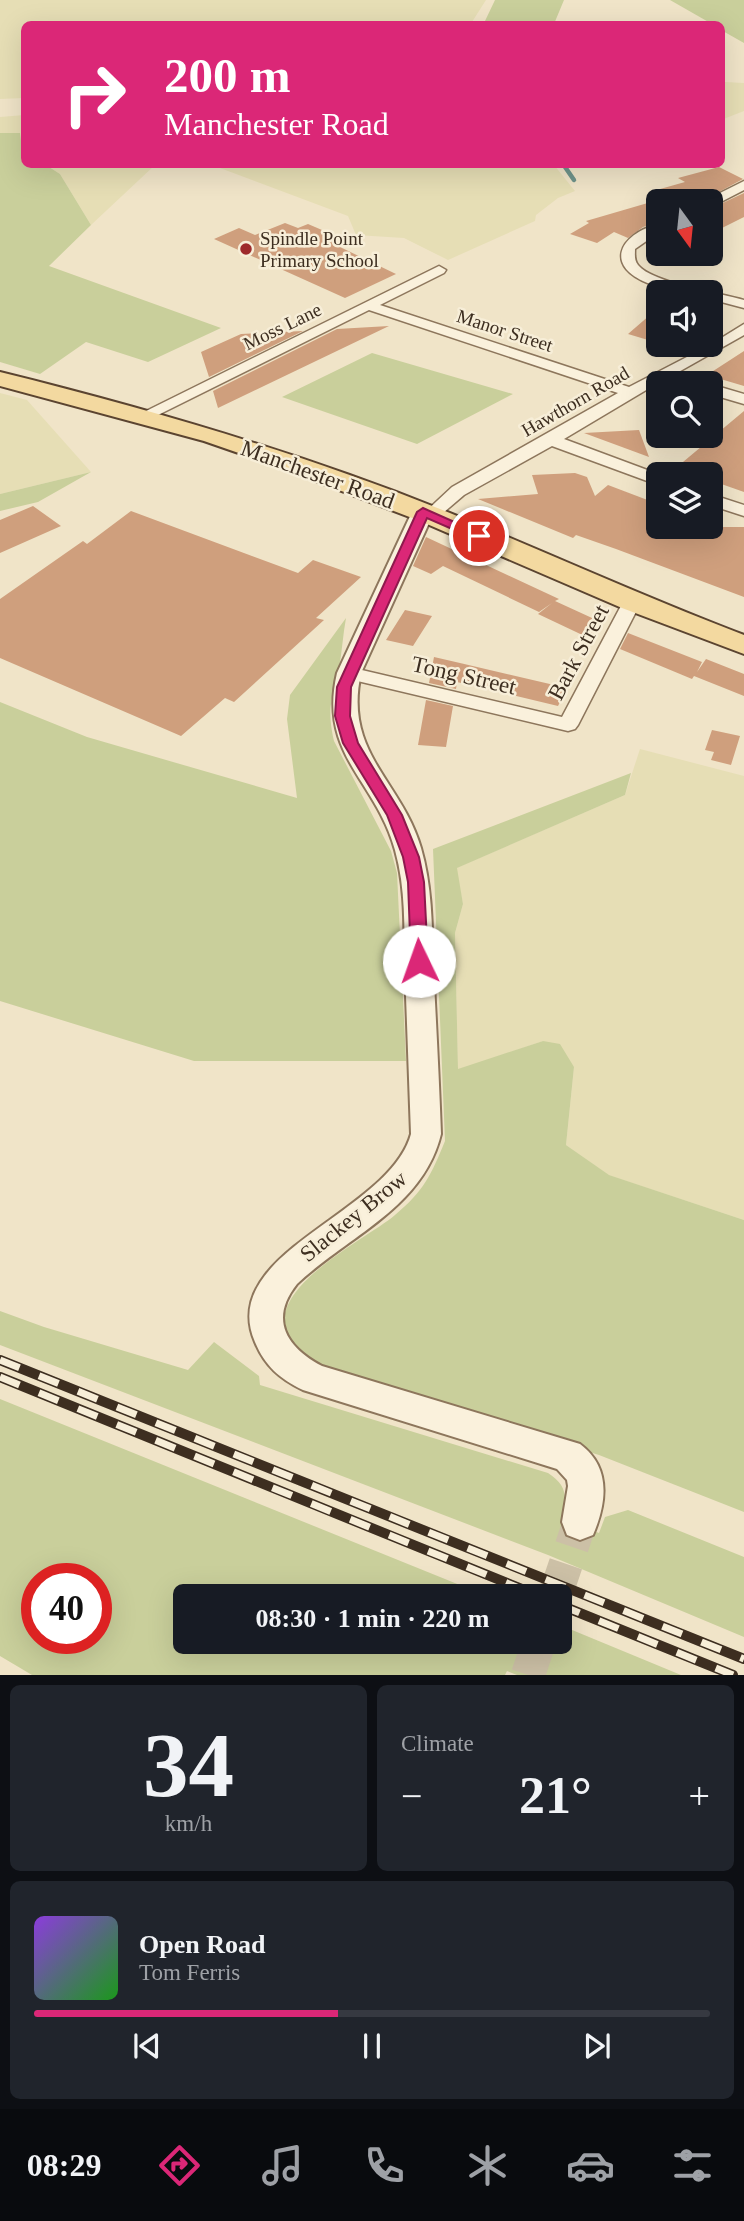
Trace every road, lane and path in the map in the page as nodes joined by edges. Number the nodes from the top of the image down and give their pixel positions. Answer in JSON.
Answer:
{"nodes":[{"id":1,"x":744,"y":185,"type":"edge"},
{"id":2,"x":723,"y":196,"type":"edge"},
{"id":3,"x":646,"y":235,"type":"edge"},
{"id":4,"x":439,"y":271,"type":"dead end"},
{"id":5,"x":653,"y":280,"type":"edge"},
{"id":6,"x":723,"y":298,"type":"edge"},
{"id":7,"x":744,"y":304,"type":"edge"},
{"id":8,"x":367,"y":305,"type":"junction"},
{"id":9,"x":744,"y":328,"type":"edge"},
{"id":10,"x":669,"y":371,"type":"edge"},
{"id":11,"x":0,"y":379,"type":"edge"},
{"id":12,"x":646,"y":383,"type":"edge"},
{"id":13,"x":630,"y":392,"type":"junction"},
{"id":14,"x":723,"y":393,"type":"edge"},
{"id":15,"x":744,"y":399,"type":"edge"},
{"id":16,"x":142,"y":417,"type":"junction"},
{"id":17,"x":551,"y":440,"type":"junction"},
{"id":18,"x":646,"y":476,"type":"edge"},
{"id":19,"x":723,"y":504,"type":"edge"},
{"id":20,"x":744,"y":511,"type":"edge"},
{"id":21,"x":426,"y":514,"type":"junction"},
{"id":22,"x":632,"y":602,"type":"junction"},
{"id":23,"x":744,"y":645,"type":"edge"},
{"id":24,"x":349,"y":673,"type":"junction"},
{"id":25,"x":568,"y":725,"type":"joint"},
{"id":26,"x":580,"y":1522,"type":"tunnel mouth"}],
"edges":[{"from":1,"to":2,"type":"street"},
{"from":3,"to":5,"type":"street"},
{"from":4,"to":8,"type":"street","name":"Moss Lane"},
{"from":6,"to":7,"type":"street"},
{"from":8,"to":13,"type":"street","name":"Manor Street"},
{"from":8,"to":16,"type":"street","name":"Moss Lane"},
{"from":9,"to":10,"type":"street","name":"Hawthorn Road"},
{"from":11,"to":16,"type":"main road","name":"Manchester Road"},
{"from":12,"to":13,"type":"street","name":"Hawthorn Road"},
{"from":13,"to":17,"type":"street","name":"Hawthorn Road"},
{"from":14,"to":15,"type":"street"},
{"from":16,"to":21,"type":"main road","name":"Manchester Road"},
{"from":17,"to":18,"type":"street"},
{"from":17,"to":21,"type":"street","name":"Hawthorn Road"},
{"from":19,"to":20,"type":"street"},
{"from":21,"to":22,"type":"main road","name":"Manchester Road"},
{"from":21,"to":24,"type":"street","name":"Slackey Brow"},
{"from":22,"to":23,"type":"main road","name":"Manchester Road"},
{"from":22,"to":25,"type":"street","name":"Bark Street"},
{"from":24,"to":25,"type":"street","name":"Tong Street"},
{"from":24,"to":26,"type":"street","name":"Slackey Brow"}]}
